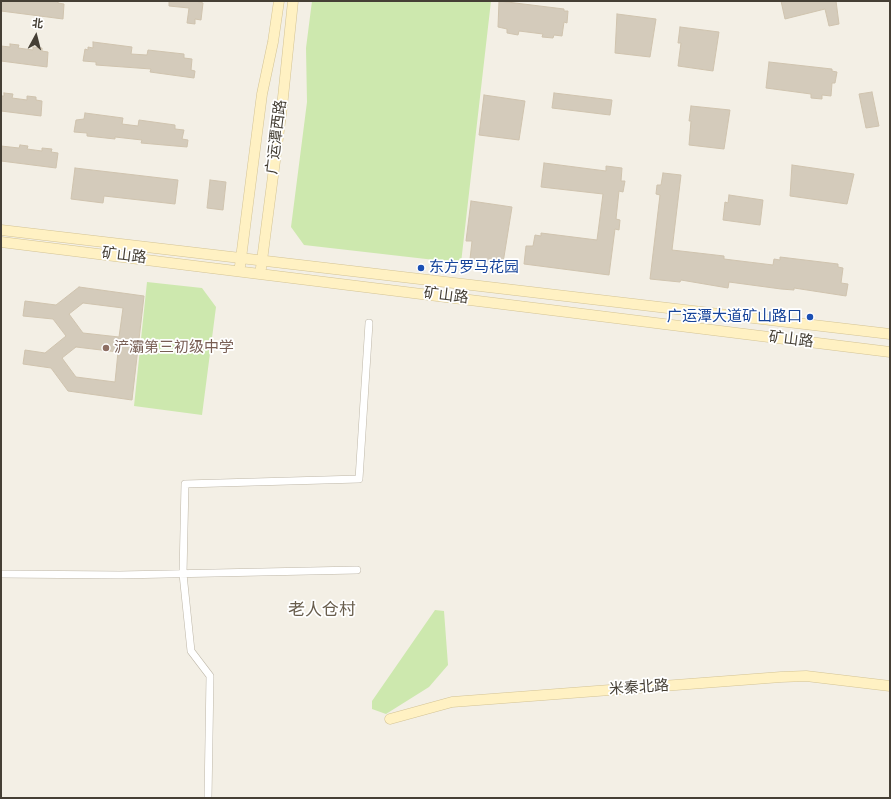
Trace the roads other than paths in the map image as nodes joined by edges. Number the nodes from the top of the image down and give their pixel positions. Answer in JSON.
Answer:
{"nodes":[{"id":1,"x":279,"y":1,"type":"edge"},
{"id":2,"x":293,"y":1,"type":"edge"},
{"id":3,"x":1,"y":230,"type":"edge"},
{"id":4,"x":1,"y":242,"type":"edge"},
{"id":5,"x":241,"y":259,"type":"junction"},
{"id":6,"x":262,"y":261,"type":"junction"},
{"id":7,"x":240,"y":270,"type":"junction"},
{"id":8,"x":261,"y":274,"type":"junction"},
{"id":9,"x":369,"y":323,"type":"dead end"},
{"id":10,"x":890,"y":334,"type":"edge"},
{"id":11,"x":890,"y":352,"type":"edge"},
{"id":12,"x":358,"y":570,"type":"dead end"},
{"id":13,"x":1,"y":574,"type":"edge"},
{"id":14,"x":183,"y":574,"type":"junction"},
{"id":15,"x":890,"y":686,"type":"edge"},
{"id":16,"x":390,"y":719,"type":"dead end"},
{"id":17,"x":208,"y":798,"type":"edge"}],
"edges":[{"from":1,"to":5,"type":"main road","name":"广运潭西路"},
{"from":2,"to":6,"type":"main road","name":"广运潭西路"},
{"from":3,"to":5,"type":"main road","name":"矿山路"},
{"from":4,"to":7,"type":"main road","name":"矿山路"},
{"from":5,"to":6,"type":"main road","name":"矿山路"},
{"from":5,"to":7,"type":"main road","name":"广运潭西路"},
{"from":6,"to":8,"type":"main road","name":"广运潭西路"},
{"from":6,"to":10,"type":"main road","name":"矿山路"},
{"from":7,"to":8,"type":"main road","name":"矿山路"},
{"from":8,"to":11,"type":"main road","name":"矿山路"},
{"from":9,"to":14,"type":"street"},
{"from":12,"to":14,"type":"street"},
{"from":13,"to":14,"type":"street"},
{"from":14,"to":17,"type":"street"},
{"from":15,"to":16,"type":"main road","name":"米秦北路"}]}
